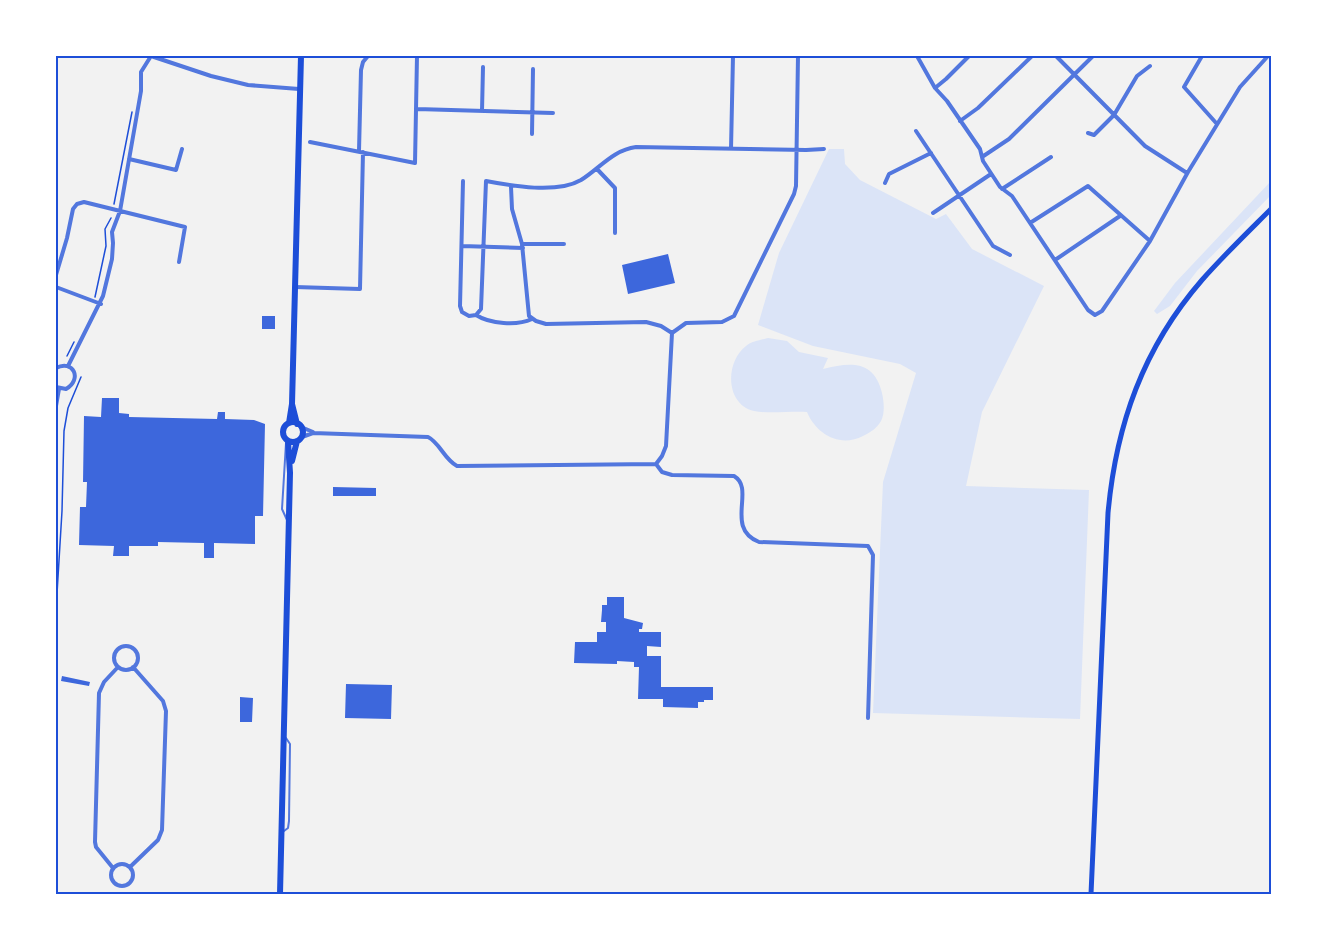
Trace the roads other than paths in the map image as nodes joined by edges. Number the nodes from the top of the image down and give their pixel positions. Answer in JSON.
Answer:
{"nodes":[{"id":1,"x":151,"y":56,"type":"edge"},
{"id":2,"x":301,"y":56,"type":"edge"},
{"id":3,"x":368,"y":56,"type":"edge"},
{"id":4,"x":417,"y":56,"type":"edge"},
{"id":5,"x":733,"y":56,"type":"edge"},
{"id":6,"x":798,"y":56,"type":"edge"},
{"id":7,"x":917,"y":56,"type":"edge"},
{"id":8,"x":969,"y":56,"type":"edge"},
{"id":9,"x":1032,"y":56,"type":"edge"},
{"id":10,"x":1056,"y":56,"type":"edge"},
{"id":11,"x":1093,"y":56,"type":"edge"},
{"id":12,"x":1202,"y":56,"type":"edge"},
{"id":13,"x":1268,"y":56,"type":"edge"},
{"id":14,"x":1150,"y":66,"type":"dead end"},
{"id":15,"x":483,"y":68,"type":"dead end"},
{"id":16,"x":533,"y":69,"type":"dead end"},
{"id":17,"x":1074,"y":75,"type":"junction"},
{"id":18,"x":935,"y":88,"type":"junction"},
{"id":19,"x":300,"y":89,"type":"junction"},
{"id":20,"x":417,"y":109,"type":"junction"},
{"id":21,"x":482,"y":111,"type":"junction"},
{"id":22,"x":533,"y":112,"type":"junction"},
{"id":23,"x":553,"y":113,"type":"dead end"},
{"id":24,"x":1114,"y":115,"type":"junction"},
{"id":25,"x":960,"y":120,"type":"junction"},
{"id":26,"x":1217,"y":124,"type":"junction"},
{"id":27,"x":916,"y":130,"type":"dead end"},
{"id":28,"x":1088,"y":133,"type":"dead end"},
{"id":29,"x":532,"y":134,"type":"dead end"},
{"id":30,"x":310,"y":142,"type":"dead end"},
{"id":31,"x":182,"y":149,"type":"dead end"},
{"id":32,"x":731,"y":149,"type":"junction"},
{"id":33,"x":824,"y":149,"type":"dead end"},
{"id":34,"x":797,"y":150,"type":"junction"},
{"id":35,"x":361,"y":151,"type":"junction"},
{"id":36,"x":931,"y":153,"type":"junction"},
{"id":37,"x":982,"y":157,"type":"junction"},
{"id":38,"x":1051,"y":157,"type":"dead end"},
{"id":39,"x":129,"y":159,"type":"junction"},
{"id":40,"x":597,"y":169,"type":"junction"},
{"id":41,"x":1187,"y":173,"type":"junction"},
{"id":42,"x":991,"y":174,"type":"junction"},
{"id":43,"x":463,"y":181,"type":"dead end"},
{"id":44,"x":885,"y":183,"type":"dead end"},
{"id":45,"x":511,"y":187,"type":"junction"},
{"id":46,"x":1002,"y":189,"type":"junction"},
{"id":47,"x":959,"y":196,"type":"junction"},
{"id":48,"x":1272,"y":208,"type":"edge"},
{"id":49,"x":120,"y":211,"type":"junction"},
{"id":50,"x":933,"y":213,"type":"dead end"},
{"id":51,"x":1120,"y":216,"type":"junction"},
{"id":52,"x":1030,"y":223,"type":"junction"},
{"id":53,"x":615,"y":233,"type":"dead end"},
{"id":54,"x":1150,"y":242,"type":"junction"},
{"id":55,"x":564,"y":244,"type":"dead end"},
{"id":56,"x":462,"y":246,"type":"junction"},
{"id":57,"x":522,"y":246,"type":"junction"},
{"id":58,"x":484,"y":247,"type":"junction"},
{"id":59,"x":1010,"y":255,"type":"dead end"},
{"id":60,"x":1055,"y":260,"type":"junction"},
{"id":61,"x":178,"y":262,"type":"dead end"},
{"id":62,"x":56,"y":276,"type":"edge"},
{"id":63,"x":56,"y":287,"type":"edge"},
{"id":64,"x":294,"y":287,"type":"junction"},
{"id":65,"x":101,"y":304,"type":"junction"},
{"id":66,"x":476,"y":315,"type":"junction"},
{"id":67,"x":532,"y":319,"type":"junction"},
{"id":68,"x":672,"y":333,"type":"junction"},
{"id":69,"x":68,"y":366,"type":"junction"},
{"id":70,"x":56,"y":368,"type":"edge"},
{"id":71,"x":57,"y":388,"type":"edge"},
{"id":72,"x":292,"y":404,"type":"junction"},
{"id":73,"x":56,"y":406,"type":"edge"},
{"id":74,"x":289,"y":423,"type":"junction"},
{"id":75,"x":299,"y":425,"type":"junction"},
{"id":76,"x":313,"y":433,"type":"junction"},
{"id":77,"x":299,"y":439,"type":"junction"},
{"id":78,"x":287,"y":440,"type":"junction"},
{"id":79,"x":656,"y":464,"type":"junction"},
{"id":80,"x":290,"y":473,"type":"junction"},
{"id":81,"x":288,"y":525,"type":"junction"},
{"id":82,"x":118,"y":667,"type":"junction"},
{"id":83,"x":134,"y":667,"type":"junction"},
{"id":84,"x":868,"y":718,"type":"dead end"},
{"id":85,"x":284,"y":734,"type":"junction"},
{"id":86,"x":282,"y":833,"type":"junction"},
{"id":87,"x":130,"y":867,"type":"junction"},
{"id":88,"x":113,"y":868,"type":"junction"},
{"id":89,"x":121,"y":887,"type":"junction"},
{"id":90,"x":120,"y":894,"type":"edge"},
{"id":91,"x":280,"y":894,"type":"edge"},
{"id":92,"x":1091,"y":894,"type":"edge"}],
"edges":[{"from":1,"to":19,"type":"street"},
{"from":1,"to":39,"type":"street"},
{"from":2,"to":19,"type":"main road"},
{"from":3,"to":35,"type":"street"},
{"from":4,"to":20,"type":"street"},
{"from":5,"to":32,"type":"street"},
{"from":6,"to":34,"type":"street"},
{"from":7,"to":18,"type":"street"},
{"from":8,"to":18,"type":"street"},
{"from":9,"to":25,"type":"street"},
{"from":10,"to":17,"type":"street"},
{"from":11,"to":17,"type":"street"},
{"from":12,"to":26,"type":"street"},
{"from":13,"to":26,"type":"street"},
{"from":14,"to":24,"type":"street"},
{"from":15,"to":21,"type":"street"},
{"from":16,"to":22,"type":"street"},
{"from":17,"to":24,"type":"street"},
{"from":17,"to":37,"type":"street"},
{"from":18,"to":25,"type":"street"},
{"from":19,"to":64,"type":"main road"},
{"from":20,"to":21,"type":"street"},
{"from":20,"to":35,"type":"street"},
{"from":21,"to":22,"type":"street"},
{"from":22,"to":23,"type":"street"},
{"from":22,"to":29,"type":"street"},
{"from":24,"to":28,"type":"street"},
{"from":24,"to":41,"type":"street"},
{"from":25,"to":37,"type":"street"},
{"from":26,"to":41,"type":"street"},
{"from":27,"to":36,"type":"street"},
{"from":30,"to":35,"type":"street"},
{"from":31,"to":39,"type":"street"},
{"from":32,"to":34,"type":"street"},
{"from":32,"to":40,"type":"street"},
{"from":33,"to":34,"type":"street"},
{"from":34,"to":68,"type":"street"},
{"from":35,"to":64,"type":"street"},
{"from":36,"to":44,"type":"street"},
{"from":36,"to":47,"type":"street"},
{"from":37,"to":42,"type":"street"},
{"from":38,"to":46,"type":"street"},
{"from":39,"to":49,"type":"street"},
{"from":40,"to":45,"type":"street"},
{"from":40,"to":53,"type":"street"},
{"from":41,"to":54,"type":"street"},
{"from":42,"to":46,"type":"street"},
{"from":42,"to":47,"type":"street"},
{"from":43,"to":56,"type":"street"},
{"from":45,"to":57,"type":"street"},
{"from":45,"to":58,"type":"street"},
{"from":46,"to":52,"type":"street"},
{"from":47,"to":50,"type":"street"},
{"from":47,"to":59,"type":"street"},
{"from":48,"to":92,"type":"main road"},
{"from":49,"to":61,"type":"street"},
{"from":49,"to":62,"type":"street"},
{"from":49,"to":65,"type":"street"},
{"from":51,"to":52,"type":"street"},
{"from":51,"to":54,"type":"street"},
{"from":51,"to":60,"type":"street"},
{"from":52,"to":60,"type":"street"},
{"from":54,"to":60,"type":"street"},
{"from":55,"to":57,"type":"street"},
{"from":56,"to":58,"type":"street"},
{"from":56,"to":66,"type":"street"},
{"from":57,"to":58,"type":"street"},
{"from":57,"to":67,"type":"street"},
{"from":58,"to":66,"type":"street"},
{"from":63,"to":65,"type":"street"},
{"from":64,"to":72,"type":"main road"},
{"from":65,"to":69,"type":"street"},
{"from":66,"to":67,"type":"street"},
{"from":67,"to":68,"type":"street"},
{"from":68,"to":79,"type":"street"},
{"from":69,"to":70,"type":"street"},
{"from":69,"to":71,"type":"street"},
{"from":71,"to":73,"type":"street"},
{"from":72,"to":74,"type":"main road"},
{"from":72,"to":75,"type":"main road"},
{"from":74,"to":75,"type":"main road"},
{"from":74,"to":78,"type":"main road"},
{"from":75,"to":76,"type":"street"},
{"from":75,"to":77,"type":"main road"},
{"from":76,"to":77,"type":"street"},
{"from":76,"to":79,"type":"street"},
{"from":77,"to":78,"type":"main road"},
{"from":77,"to":80,"type":"main road"},
{"from":78,"to":80,"type":"main road"},
{"from":78,"to":81,"type":"lane"},
{"from":79,"to":84,"type":"street"},
{"from":80,"to":81,"type":"main road"},
{"from":81,"to":85,"type":"main road"},
{"from":82,"to":83,"type":"street"},
{"from":82,"to":83,"type":"street"},
{"from":82,"to":88,"type":"street"},
{"from":83,"to":87,"type":"street"},
{"from":85,"to":86,"type":"main road"},
{"from":85,"to":86,"type":"lane"},
{"from":86,"to":91,"type":"main road"},
{"from":87,"to":88,"type":"street"},
{"from":87,"to":89,"type":"street"},
{"from":88,"to":89,"type":"street"},
{"from":89,"to":90,"type":"street"}]}
